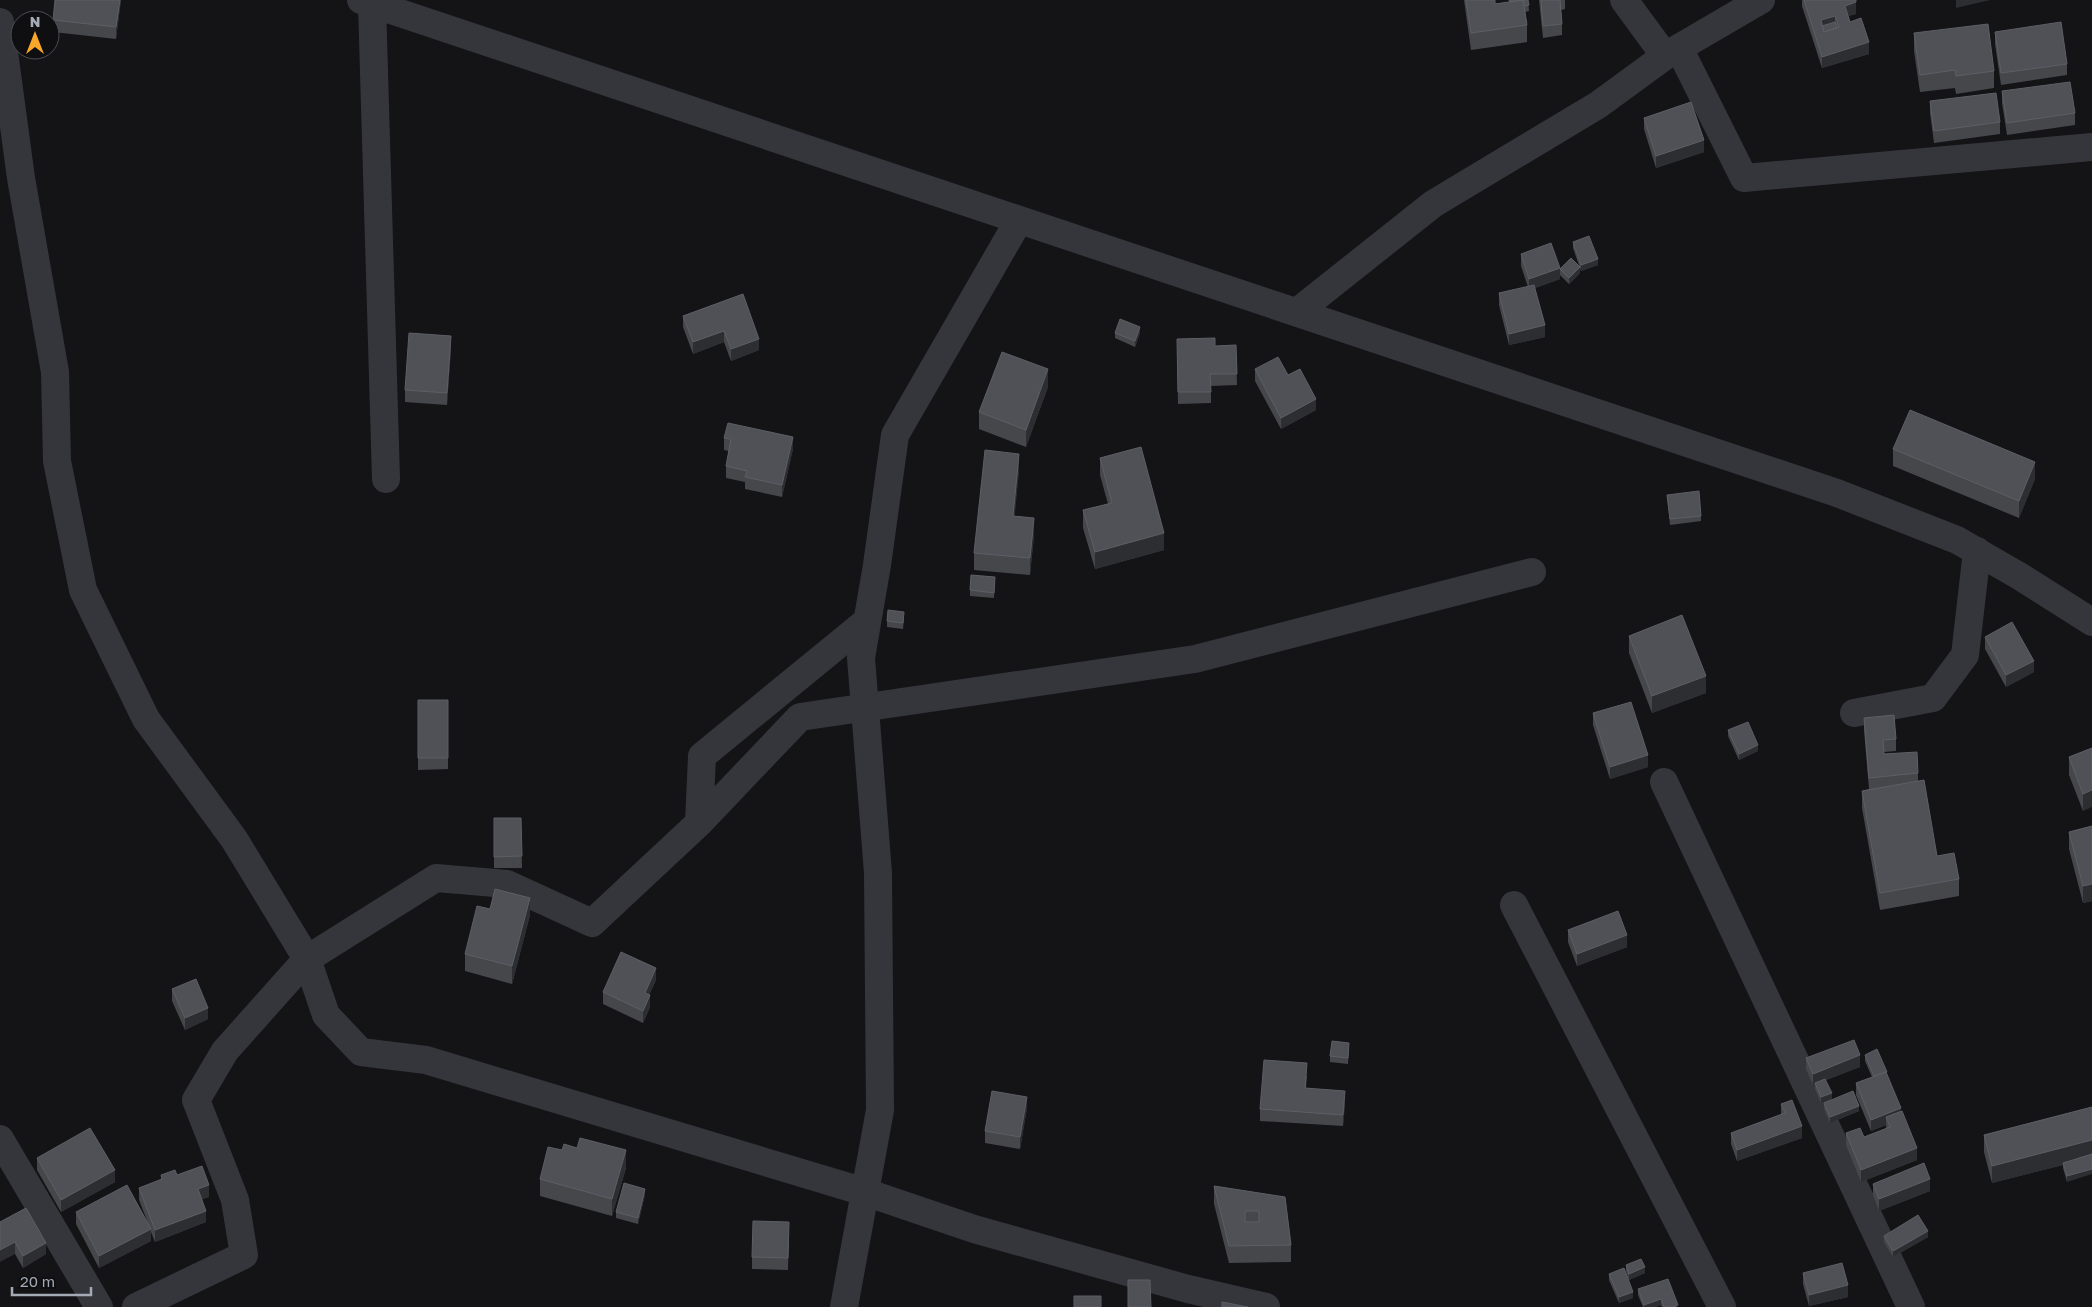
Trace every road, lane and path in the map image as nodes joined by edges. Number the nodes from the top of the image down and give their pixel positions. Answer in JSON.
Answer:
{"nodes":[{"id":1,"x":1624,"y":0,"type":"edge"},
{"id":2,"x":1761,"y":0,"type":"edge"},
{"id":3,"x":367,"y":2,"type":"edge"},
{"id":4,"x":0,"y":22,"type":"edge"},
{"id":5,"x":1672,"y":52,"type":"junction"},
{"id":6,"x":2092,"y":147,"type":"edge"},
{"id":7,"x":1019,"y":220,"type":"junction"},
{"id":8,"x":1297,"y":312,"type":"junction"},
{"id":9,"x":386,"y":479,"type":"dead end"},
{"id":10,"x":1977,"y":551,"type":"junction"},
{"id":11,"x":1532,"y":572,"type":"dead end"},
{"id":12,"x":867,"y":621,"type":"junction"},
{"id":13,"x":2092,"y":622,"type":"edge"},
{"id":14,"x":864,"y":708,"type":"junction"},
{"id":15,"x":1854,"y":713,"type":"dead end"},
{"id":16,"x":1664,"y":782,"type":"dead end"},
{"id":17,"x":699,"y":823,"type":"junction"},
{"id":18,"x":1514,"y":905,"type":"dead end"},
{"id":19,"x":307,"y":959,"type":"junction"},
{"id":20,"x":0,"y":1139,"type":"edge"},
{"id":21,"x":865,"y":1192,"type":"junction"},
{"id":22,"x":99,"y":1307,"type":"edge"},
{"id":23,"x":136,"y":1307,"type":"edge"},
{"id":24,"x":844,"y":1307,"type":"edge"},
{"id":25,"x":1266,"y":1307,"type":"edge"},
{"id":26,"x":1722,"y":1307,"type":"edge"},
{"id":27,"x":1911,"y":1307,"type":"edge"}],
"edges":[{"from":1,"to":5,"type":"street"},
{"from":2,"to":5,"type":"street"},
{"from":3,"to":7,"type":"street"},
{"from":3,"to":9,"type":"street"},
{"from":4,"to":19,"type":"street"},
{"from":5,"to":6,"type":"street"},
{"from":5,"to":8,"type":"street"},
{"from":7,"to":8,"type":"street"},
{"from":7,"to":12,"type":"street"},
{"from":8,"to":10,"type":"street"},
{"from":10,"to":13,"type":"street"},
{"from":10,"to":15,"type":"street"},
{"from":11,"to":14,"type":"street"},
{"from":12,"to":14,"type":"street"},
{"from":12,"to":17,"type":"street"},
{"from":14,"to":17,"type":"street"},
{"from":14,"to":21,"type":"street"},
{"from":16,"to":27,"type":"street"},
{"from":17,"to":19,"type":"street"},
{"from":18,"to":26,"type":"street"},
{"from":19,"to":21,"type":"street"},
{"from":19,"to":23,"type":"street"},
{"from":20,"to":22,"type":"street"},
{"from":21,"to":24,"type":"street"},
{"from":21,"to":25,"type":"street"}]}
